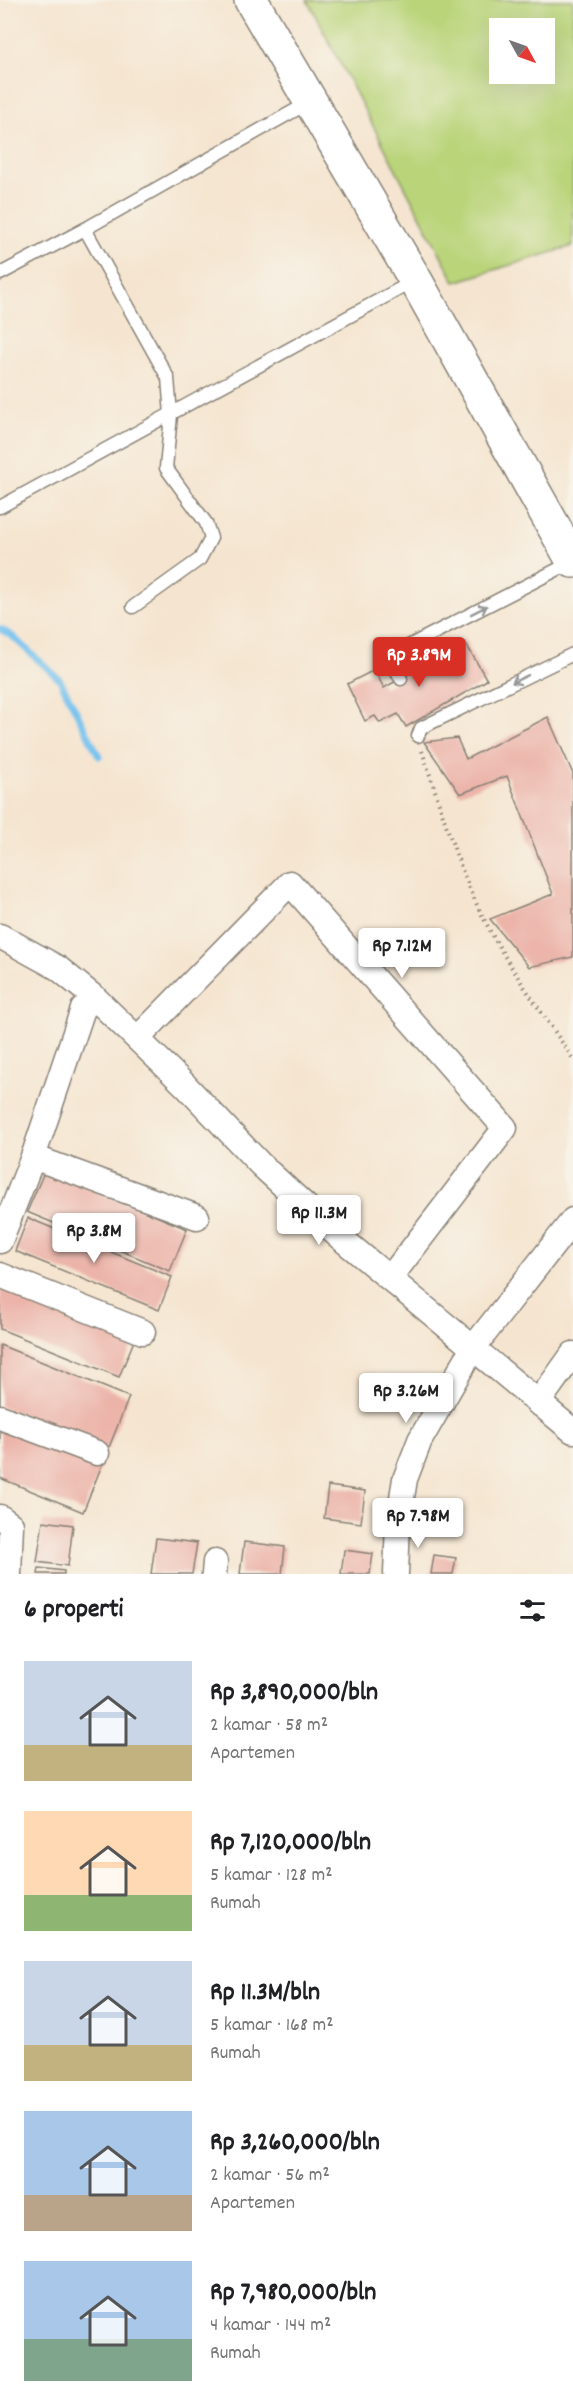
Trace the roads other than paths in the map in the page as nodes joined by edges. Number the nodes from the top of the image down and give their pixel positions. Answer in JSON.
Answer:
{"nodes":[{"id":1,"x":251,"y":0,"type":"edge"},
{"id":2,"x":312,"y":101,"type":"junction"},
{"id":3,"x":85,"y":229,"type":"junction"},
{"id":4,"x":0,"y":273,"type":"edge"},
{"id":5,"x":416,"y":281,"type":"junction"},
{"id":6,"x":171,"y":415,"type":"junction"},
{"id":7,"x":0,"y":507,"type":"edge"},
{"id":8,"x":573,"y":561,"type":"edge"},
{"id":9,"x":134,"y":608,"type":"dead end"},
{"id":10,"x":573,"y":654,"type":"edge"},
{"id":11,"x":400,"y":679,"type":"dead end"},
{"id":12,"x":418,"y":736,"type":"road end"},
{"id":13,"x":0,"y":936,"type":"edge"},
{"id":14,"x":95,"y":998,"type":"junction"},
{"id":15,"x":138,"y":1038,"type":"junction"},
{"id":16,"x":33,"y":1157,"type":"junction"},
{"id":17,"x":197,"y":1217,"type":"dead end"},
{"id":18,"x":573,"y":1220,"type":"edge"},
{"id":19,"x":0,"y":1241,"type":"edge"},
{"id":20,"x":0,"y":1275,"type":"edge"},
{"id":21,"x":390,"y":1278,"type":"junction"},
{"id":22,"x":143,"y":1332,"type":"dead end"},
{"id":23,"x":473,"y":1348,"type":"junction"},
{"id":24,"x":573,"y":1354,"type":"edge"},
{"id":25,"x":538,"y":1403,"type":"junction"},
{"id":26,"x":0,"y":1417,"type":"edge"},
{"id":27,"x":573,"y":1431,"type":"edge"},
{"id":28,"x":97,"y":1454,"type":"dead end"},
{"id":29,"x":0,"y":1517,"type":"edge"},
{"id":30,"x":9,"y":1574,"type":"edge"},
{"id":31,"x":396,"y":1574,"type":"edge"}],
"edges":[{"from":1,"to":2,"type":"highway"},
{"from":2,"to":3,"type":"lane"},
{"from":2,"to":5,"type":"highway"},
{"from":3,"to":4,"type":"lane"},
{"from":3,"to":6,"type":"lane"},
{"from":5,"to":6,"type":"lane"},
{"from":5,"to":8,"type":"highway"},
{"from":6,"to":7,"type":"lane"},
{"from":6,"to":9,"type":"lane"},
{"from":11,"to":8,"type":"lane","one_way":true},
{"from":10,"to":12,"type":"lane","one_way":true},
{"from":13,"to":14,"type":"street"},
{"from":14,"to":15,"type":"street"},
{"from":14,"to":16,"type":"street"},
{"from":15,"to":21,"type":"street"},
{"from":15,"to":21,"type":"street"},
{"from":16,"to":17,"type":"street"},
{"from":16,"to":19,"type":"street"},
{"from":18,"to":23,"type":"street"},
{"from":20,"to":22,"type":"street"},
{"from":21,"to":23,"type":"street"},
{"from":23,"to":25,"type":"street"},
{"from":23,"to":31,"type":"street"},
{"from":24,"to":25,"type":"street"},
{"from":25,"to":27,"type":"street"},
{"from":26,"to":28,"type":"street"},
{"from":29,"to":30,"type":"street"}]}
